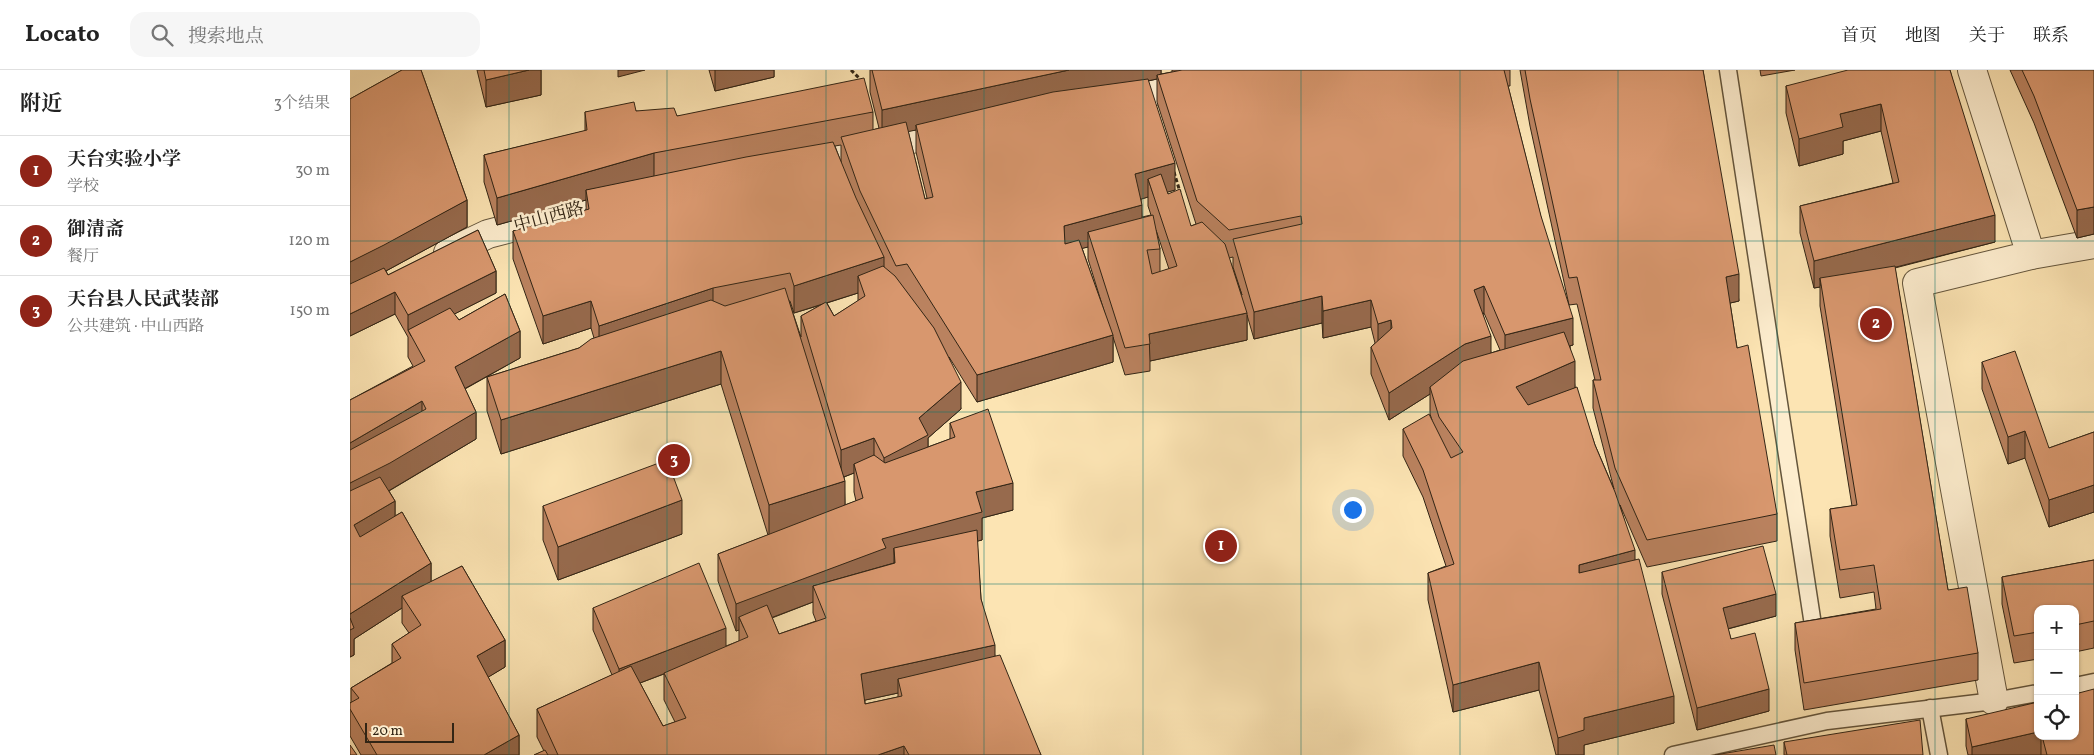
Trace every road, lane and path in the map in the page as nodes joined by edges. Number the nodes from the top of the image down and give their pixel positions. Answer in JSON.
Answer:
{"nodes":[{"id":1,"x":851,"y":70,"type":"edge"},
{"id":2,"x":1260,"y":70,"type":"edge"},
{"id":3,"x":1728,"y":70,"type":"edge"},
{"id":4,"x":1972,"y":70,"type":"edge"},
{"id":5,"x":862,"y":88,"type":"edge"},
{"id":6,"x":1092,"y":103,"type":"edge"},
{"id":7,"x":976,"y":126,"type":"edge"},
{"id":8,"x":778,"y":165,"type":"edge"},
{"id":9,"x":1172,"y":167,"type":"edge"},
{"id":10,"x":646,"y":192,"type":"edge"},
{"id":11,"x":1181,"y":195,"type":"edge"},
{"id":12,"x":2094,"y":244,"type":"edge"},
{"id":13,"x":2031,"y":254,"type":"junction"},
{"id":14,"x":428,"y":262,"type":"edge"},
{"id":15,"x":1815,"y":638,"type":"edge"},
{"id":16,"x":2094,"y":682,"type":"edge"},
{"id":17,"x":2079,"y":685,"type":"edge"},
{"id":18,"x":2034,"y":693,"type":"edge"},
{"id":19,"x":1994,"y":701,"type":"junction"},
{"id":20,"x":1930,"y":708,"type":"junction"},
{"id":21,"x":1673,"y":755,"type":"edge"},
{"id":22,"x":1939,"y":755,"type":"edge"}],
"edges":[{"from":1,"to":5,"type":"path"},
{"from":2,"to":6,"type":"street"},
{"from":3,"to":15,"type":"lane"},
{"from":4,"to":13,"type":"street"},
{"from":7,"to":8,"type":"street"},
{"from":9,"to":11,"type":"path"},
{"from":10,"to":14,"type":"street","name":"中山西路"},
{"from":12,"to":13,"type":"street"},
{"from":13,"to":19,"type":"street"},
{"from":16,"to":17,"type":"lane"},
{"from":18,"to":19,"type":"lane"},
{"from":19,"to":20,"type":"lane"},
{"from":20,"to":21,"type":"lane"},
{"from":20,"to":22,"type":"lane"}]}
